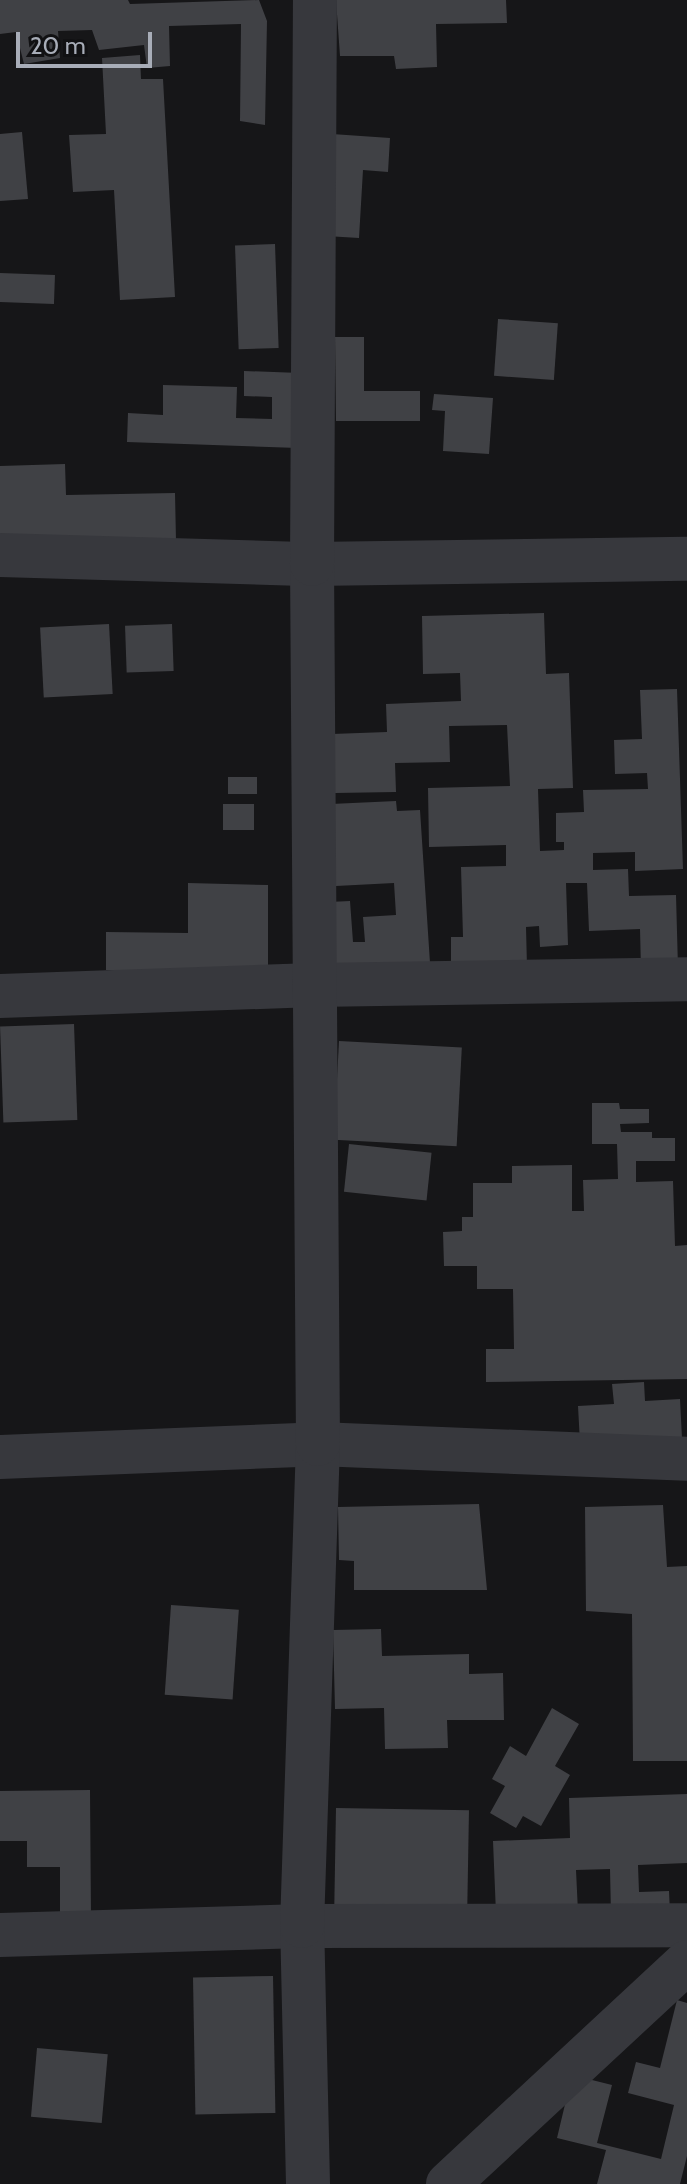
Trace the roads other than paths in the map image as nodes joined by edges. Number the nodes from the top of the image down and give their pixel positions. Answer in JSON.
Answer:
{"nodes":[{"id":1,"x":315,"y":0,"type":"edge"},
{"id":2,"x":0,"y":555,"type":"edge"},
{"id":3,"x":687,"y":559,"type":"edge"},
{"id":4,"x":312,"y":564,"type":"junction"},
{"id":5,"x":687,"y":979,"type":"edge"},
{"id":6,"x":314,"y":985,"type":"junction"},
{"id":7,"x":0,"y":996,"type":"edge"},
{"id":8,"x":318,"y":1444,"type":"junction"},
{"id":9,"x":0,"y":1457,"type":"edge"},
{"id":10,"x":687,"y":1459,"type":"edge"},
{"id":11,"x":687,"y":1925,"type":"edge"},
{"id":12,"x":302,"y":1926,"type":"junction"},
{"id":13,"x":0,"y":1935,"type":"edge"},
{"id":14,"x":687,"y":1962,"type":"edge"},
{"id":15,"x":308,"y":2184,"type":"edge"},
{"id":16,"x":448,"y":2184,"type":"edge"}],
"edges":[{"from":1,"to":4,"type":"street"},
{"from":2,"to":4,"type":"street"},
{"from":3,"to":4,"type":"street"},
{"from":4,"to":6,"type":"street"},
{"from":5,"to":6,"type":"street"},
{"from":6,"to":7,"type":"street"},
{"from":6,"to":8,"type":"street"},
{"from":8,"to":9,"type":"street"},
{"from":8,"to":10,"type":"street"},
{"from":8,"to":12,"type":"street"},
{"from":11,"to":12,"type":"street"},
{"from":12,"to":13,"type":"street"},
{"from":12,"to":15,"type":"street"},
{"from":14,"to":16,"type":"street"}]}
